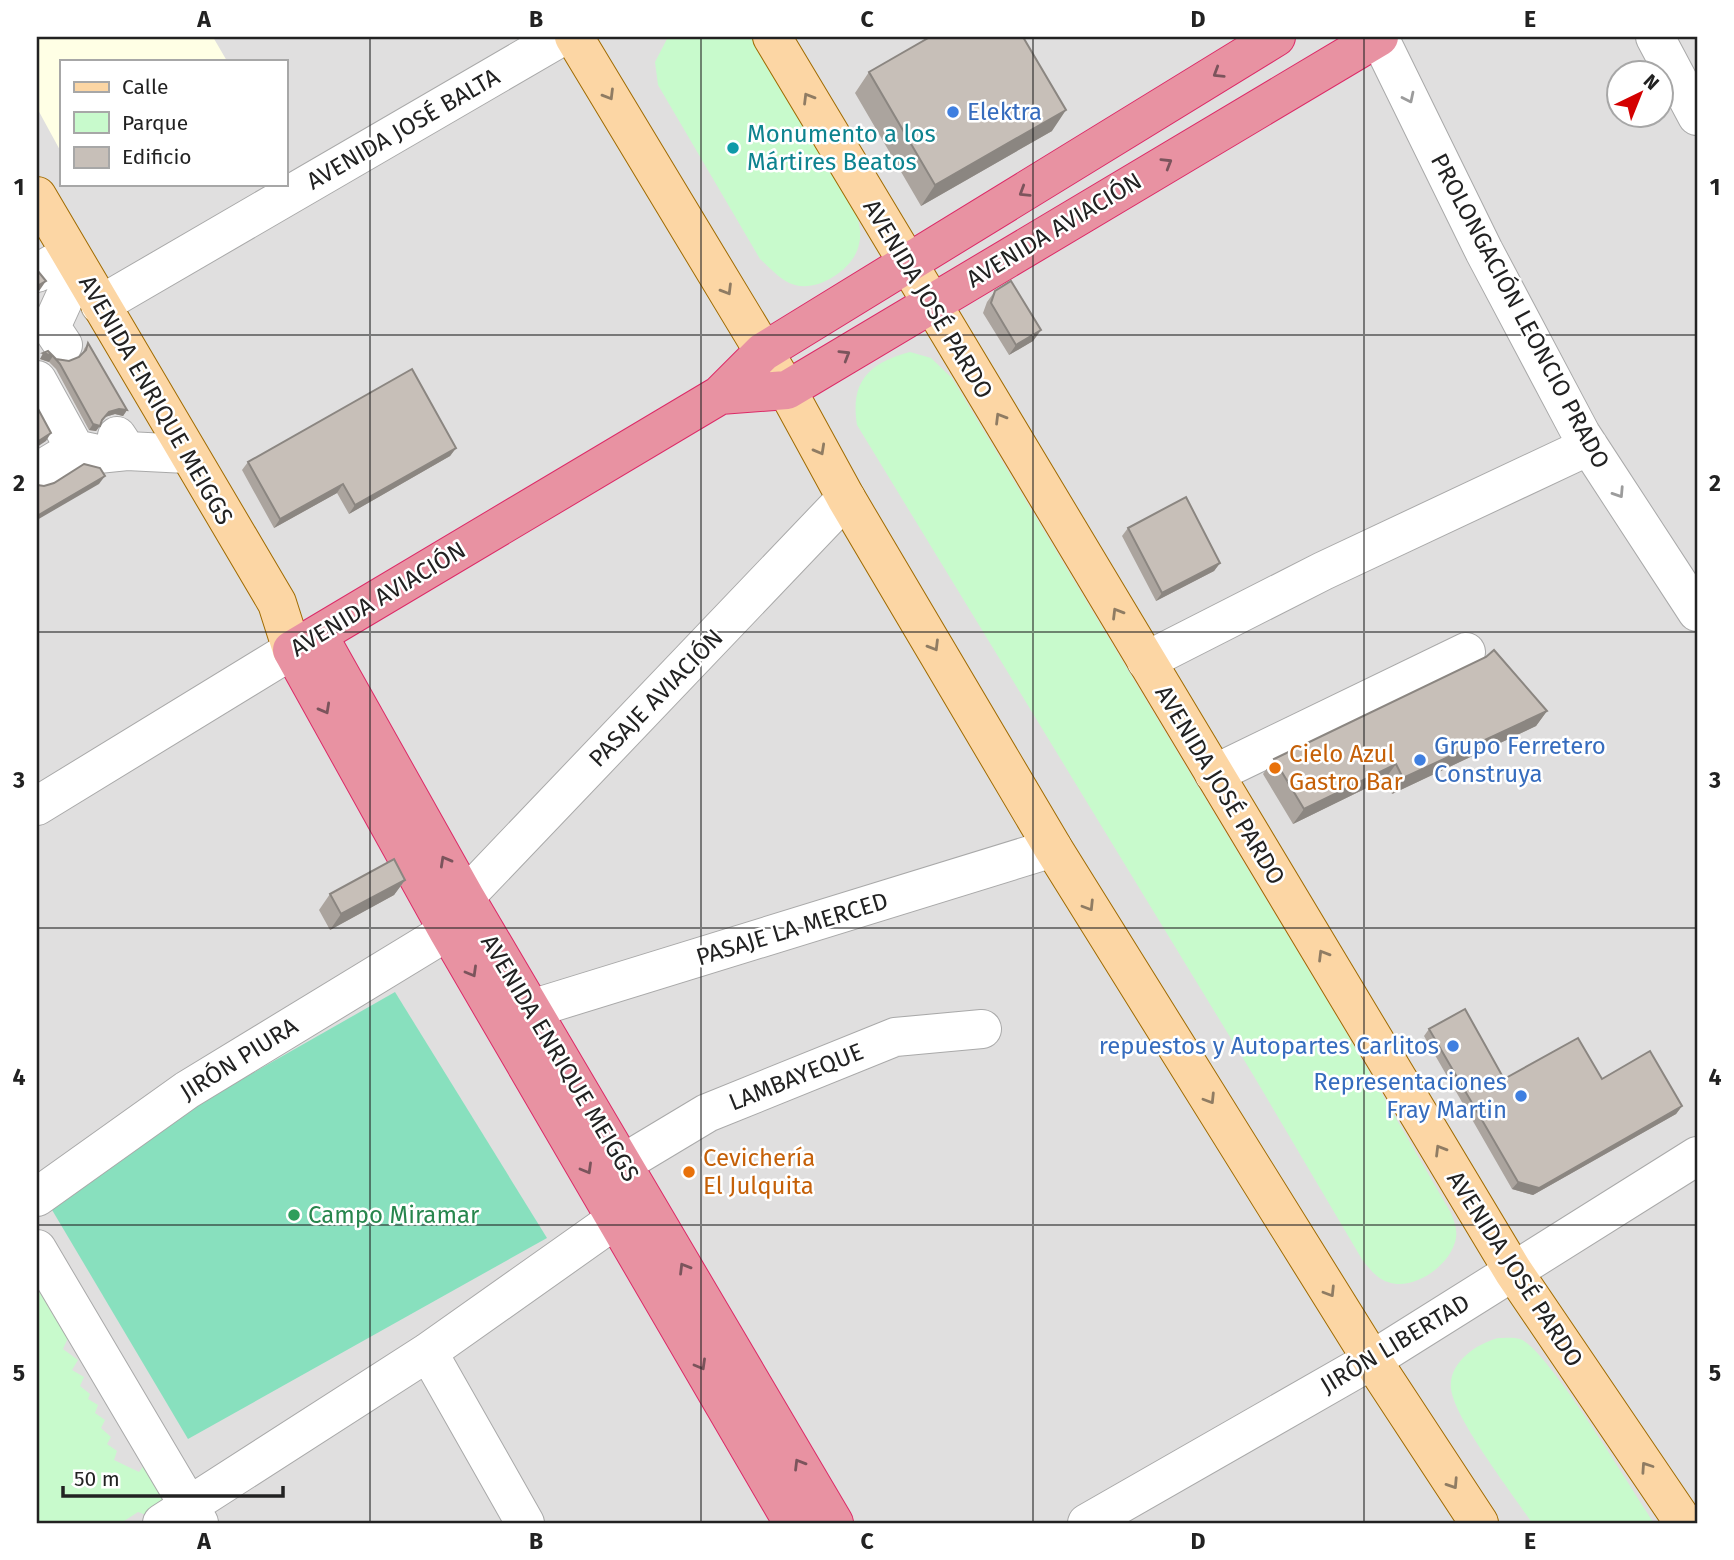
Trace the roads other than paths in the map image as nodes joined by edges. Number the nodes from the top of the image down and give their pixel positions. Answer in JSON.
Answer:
{"nodes":[{"id":1,"x":561,"y":37,"type":"edge"},
{"id":2,"x":574,"y":37,"type":"edge"},
{"id":3,"x":772,"y":37,"type":"edge"},
{"id":4,"x":1276,"y":37,"type":"edge"},
{"id":5,"x":1379,"y":37,"type":"edge"},
{"id":6,"x":1655,"y":37,"type":"edge"},
{"id":7,"x":1697,"y":116,"type":"edge"},
{"id":8,"x":37,"y":195,"type":"edge"},
{"id":9,"x":74,"y":261,"type":"junction"},
{"id":10,"x":907,"y":264,"type":"junction"},
{"id":11,"x":37,"y":273,"type":"edge"},
{"id":12,"x":931,"y":304,"type":"junction"},
{"id":13,"x":100,"y":305,"type":"junction"},
{"id":14,"x":50,"y":342,"type":"edge"},
{"id":15,"x":764,"y":352,"type":"junction"},
{"id":16,"x":37,"y":380,"type":"edge"},
{"id":17,"x":787,"y":390,"type":"junction"},
{"id":18,"x":720,"y":395,"type":"junction"},
{"id":19,"x":1589,"y":446,"type":"junction"},
{"id":20,"x":75,"y":449,"type":"junction"},
{"id":21,"x":187,"y":454,"type":"junction"},
{"id":22,"x":37,"y":472,"type":"edge"},
{"id":23,"x":846,"y":498,"type":"junction"},
{"id":24,"x":1697,"y":612,"type":"edge"},
{"id":25,"x":305,"y":642,"type":"junction"},
{"id":26,"x":1466,"y":652,"type":"dead end"},
{"id":27,"x":1146,"y":661,"type":"junction"},
{"id":28,"x":1214,"y":774,"type":"junction"},
{"id":29,"x":37,"y":806,"type":"edge"},
{"id":30,"x":1053,"y":848,"type":"junction"},
{"id":31,"x":465,"y":897,"type":"junction"},
{"id":32,"x":448,"y":931,"type":"junction"},
{"id":33,"x":531,"y":1009,"type":"junction"},
{"id":34,"x":982,"y":1029,"type":"dead end"},
{"id":35,"x":1697,"y":1156,"type":"edge"},
{"id":36,"x":622,"y":1164,"type":"junction"},
{"id":37,"x":37,"y":1197,"type":"edge"},
{"id":38,"x":616,"y":1219,"type":"junction"},
{"id":39,"x":37,"y":1249,"type":"edge"},
{"id":40,"x":1513,"y":1272,"type":"junction"},
{"id":41,"x":428,"y":1352,"type":"junction"},
{"id":42,"x":1372,"y":1360,"type":"junction"},
{"id":43,"x":183,"y":1517,"type":"edge"},
{"id":44,"x":525,"y":1523,"type":"edge"},
{"id":45,"x":793,"y":1523,"type":"edge"},
{"id":46,"x":834,"y":1523,"type":"edge"},
{"id":47,"x":1087,"y":1523,"type":"edge"},
{"id":48,"x":1479,"y":1523,"type":"edge"},
{"id":49,"x":1684,"y":1523,"type":"edge"}],
"edges":[{"from":1,"to":13,"type":"street","name":"AVENIDA JOSÉ BALTA"},
{"from":2,"to":15,"type":"main road","one_way":true},
{"from":10,"to":3,"type":"main road","name":"AVENIDA JOSÉ PARDO","one_way":true},
{"from":4,"to":10,"type":"highway","name":"AVENIDA AVIACIÓN","one_way":true},
{"from":12,"to":5,"type":"highway","name":"AVENIDA AVIACIÓN","one_way":true},
{"from":5,"to":19,"type":"street","name":"PROLONGACIÓN LEONCIO PRADO","one_way":true},
{"from":6,"to":7,"type":"street"},
{"from":8,"to":9,"type":"main road","name":"AVENIDA ENRIQUE MEIGGS"},
{"from":9,"to":11,"type":"street"},
{"from":9,"to":13,"type":"main road","name":"AVENIDA ENRIQUE MEIGGS"},
{"from":9,"to":14,"type":"street"},
{"from":10,"to":12,"type":"main road","name":"AVENIDA JOSÉ PARDO"},
{"from":10,"to":15,"type":"highway","name":"AVENIDA AVIACIÓN"},
{"from":17,"to":12,"type":"highway","name":"AVENIDA AVIACIÓN","one_way":true},
{"from":27,"to":12,"type":"main road","name":"AVENIDA JOSÉ PARDO","one_way":true},
{"from":13,"to":21,"type":"main road","name":"AVENIDA ENRIQUE MEIGGS"},
{"from":15,"to":17,"type":"main road"},
{"from":15,"to":18,"type":"highway","name":"AVENIDA AVIACIÓN"},
{"from":16,"to":20,"type":"street"},
{"from":17,"to":18,"type":"highway","name":"AVENIDA AVIACIÓN"},
{"from":17,"to":23,"type":"main road","one_way":true},
{"from":18,"to":25,"type":"highway","name":"AVENIDA AVIACIÓN"},
{"from":19,"to":24,"type":"street","name":"PROLONGACIÓN LEONCIO PRADO","one_way":true},
{"from":19,"to":27,"type":"street"},
{"from":20,"to":21,"type":"street"},
{"from":20,"to":22,"type":"street"},
{"from":21,"to":25,"type":"main road","name":"AVENIDA ENRIQUE MEIGGS"},
{"from":23,"to":30,"type":"main road","one_way":true},
{"from":23,"to":31,"type":"street","name":"PASAJE AVIACIÓN"},
{"from":25,"to":29,"type":"street","name":"AVENIDA AVIACIÓN"},
{"from":31,"to":25,"type":"highway","name":"AVENIDA ENRIQUE MEIGGS","one_way":true},
{"from":25,"to":32,"type":"highway","name":"AVENIDA ENRIQUE MEIGGS","one_way":true},
{"from":26,"to":28,"type":"street"},
{"from":27,"to":28,"type":"main road","name":"AVENIDA JOSÉ PARDO"},
{"from":40,"to":28,"type":"main road","name":"AVENIDA JOSÉ PARDO","one_way":true},
{"from":30,"to":33,"type":"street","name":"PASAJE LA MERCED"},
{"from":30,"to":42,"type":"main road","one_way":true},
{"from":31,"to":33,"type":"highway","name":"AVENIDA ENRIQUE MEIGGS"},
{"from":32,"to":37,"type":"street","name":"JIRÓN PIURA"},
{"from":32,"to":38,"type":"highway","name":"AVENIDA ENRIQUE MEIGGS","one_way":true},
{"from":33,"to":36,"type":"highway","name":"AVENIDA ENRIQUE MEIGGS"},
{"from":34,"to":36,"type":"street","name":"LAMBAYEQUE"},
{"from":35,"to":40,"type":"street","name":"JIRÓN LIBERTAD"},
{"from":46,"to":36,"type":"highway","name":"AVENIDA ENRIQUE MEIGGS","one_way":true},
{"from":38,"to":41,"type":"street"},
{"from":38,"to":45,"type":"highway","name":"AVENIDA ENRIQUE MEIGGS","one_way":true},
{"from":39,"to":43,"type":"street"},
{"from":40,"to":42,"type":"street","name":"JIRÓN LIBERTAD"},
{"from":49,"to":40,"type":"main road","name":"AVENIDA JOSÉ PARDO","one_way":true},
{"from":41,"to":43,"type":"street"},
{"from":41,"to":44,"type":"street"},
{"from":42,"to":47,"type":"street","name":"JIRÓN LIBERTAD"},
{"from":42,"to":48,"type":"main road","one_way":true}]}
